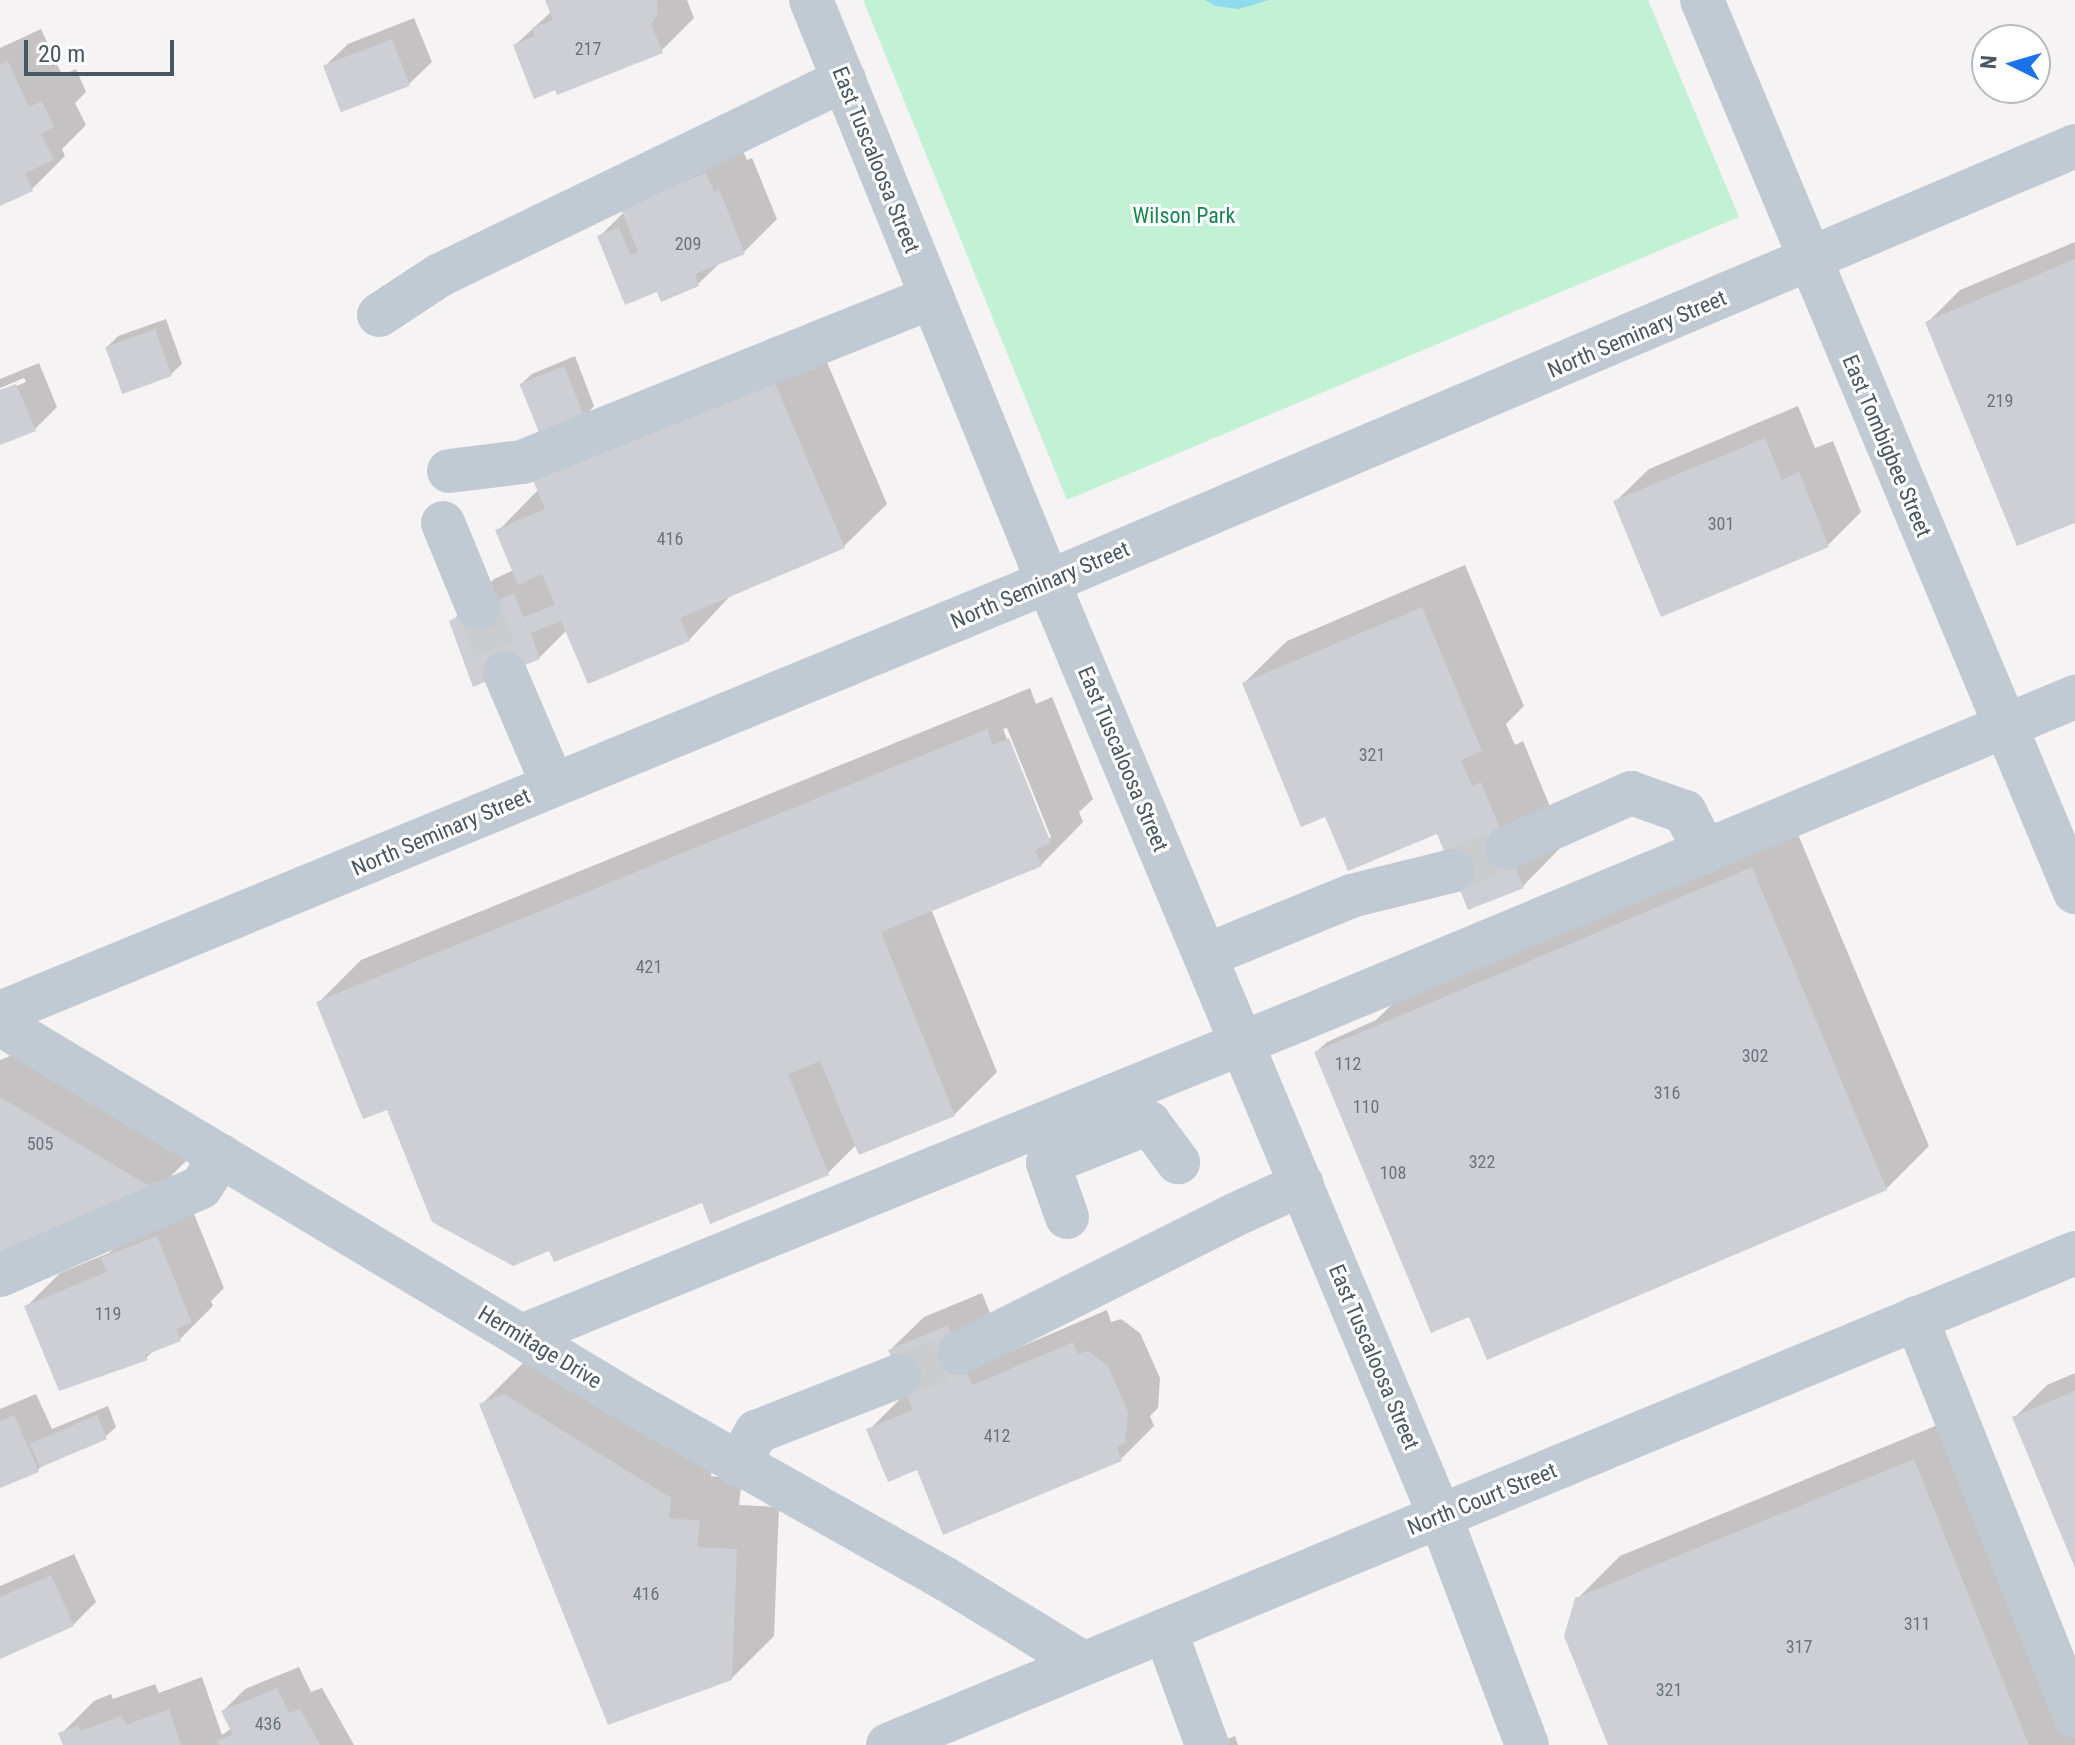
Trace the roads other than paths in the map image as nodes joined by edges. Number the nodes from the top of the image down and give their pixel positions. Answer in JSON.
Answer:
{"nodes":[{"id":1,"x":811,"y":0,"type":"edge"},
{"id":2,"x":1702,"y":0,"type":"edge"},
{"id":3,"x":844,"y":80,"type":"junction"},
{"id":4,"x":2075,"y":146,"type":"edge"},
{"id":5,"x":1809,"y":262,"type":"junction"},
{"id":6,"x":932,"y":297,"type":"junction"},
{"id":7,"x":379,"y":315,"type":"dead end"},
{"id":8,"x":449,"y":471,"type":"dead end"},
{"id":9,"x":443,"y":523,"type":"dead end"},
{"id":10,"x":1048,"y":582,"type":"junction"},
{"id":11,"x":478,"y":608,"type":"tunnel mouth"},
{"id":12,"x":505,"y":673,"type":"tunnel mouth"},
{"id":13,"x":2075,"y":697,"type":"edge"},
{"id":14,"x":2005,"y":726,"type":"junction"},
{"id":15,"x":553,"y":785,"type":"junction"},
{"id":16,"x":1507,"y":848,"type":"tunnel mouth"},
{"id":17,"x":1705,"y":852,"type":"junction"},
{"id":18,"x":1452,"y":871,"type":"tunnel mouth"},
{"id":19,"x":2075,"y":892,"type":"edge"},
{"id":20,"x":1205,"y":956,"type":"junction"},
{"id":21,"x":0,"y":1013,"type":"edge"},
{"id":22,"x":0,"y":1024,"type":"edge"},
{"id":23,"x":1242,"y":1043,"type":"junction"},
{"id":24,"x":221,"y":1156,"type":"junction"},
{"id":25,"x":1178,"y":1162,"type":"dead end"},
{"id":26,"x":1302,"y":1184,"type":"junction"},
{"id":27,"x":1067,"y":1217,"type":"dead end"},
{"id":28,"x":2075,"y":1253,"type":"edge"},
{"id":29,"x":0,"y":1275,"type":"edge"},
{"id":30,"x":1916,"y":1318,"type":"junction"},
{"id":31,"x":522,"y":1336,"type":"junction"},
{"id":32,"x":959,"y":1353,"type":"tunnel mouth"},
{"id":33,"x":899,"y":1376,"type":"tunnel mouth"},
{"id":34,"x":738,"y":1465,"type":"junction"},
{"id":35,"x":1440,"y":1516,"type":"junction"},
{"id":36,"x":1165,"y":1630,"type":"junction"},
{"id":37,"x":1083,"y":1663,"type":"junction"},
{"id":38,"x":2075,"y":1716,"type":"edge"},
{"id":39,"x":888,"y":1745,"type":"edge"},
{"id":40,"x":1207,"y":1745,"type":"edge"},
{"id":41,"x":1527,"y":1745,"type":"edge"}],
"edges":[{"from":1,"to":3,"type":"street","name":"East Tuscaloosa Street"},
{"from":2,"to":5,"type":"street","name":"East Tombigbee Street"},
{"from":3,"to":6,"type":"street","name":"East Tuscaloosa Street"},
{"from":3,"to":7,"type":"street"},
{"from":4,"to":5,"type":"street","name":"North Seminary Street"},
{"from":5,"to":10,"type":"street","name":"North Seminary Street"},
{"from":5,"to":14,"type":"street","name":"East Tombigbee Street"},
{"from":6,"to":8,"type":"street"},
{"from":6,"to":10,"type":"street","name":"East Tuscaloosa Street"},
{"from":9,"to":11,"type":"street"},
{"from":10,"to":15,"type":"street","name":"North Seminary Street"},
{"from":10,"to":20,"type":"street","name":"East Tuscaloosa Street"},
{"from":12,"to":15,"type":"street"},
{"from":13,"to":14,"type":"street"},
{"from":14,"to":17,"type":"street"},
{"from":14,"to":19,"type":"street","name":"East Tombigbee Street"},
{"from":15,"to":21,"type":"street","name":"North Seminary Street"},
{"from":16,"to":17,"type":"street"},
{"from":17,"to":23,"type":"street"},
{"from":18,"to":20,"type":"street"},
{"from":20,"to":23,"type":"street","name":"East Tuscaloosa Street"},
{"from":22,"to":24,"type":"street","name":"Hermitage Drive"},
{"from":23,"to":26,"type":"street","name":"East Tuscaloosa Street"},
{"from":23,"to":31,"type":"street"},
{"from":24,"to":29,"type":"street"},
{"from":24,"to":31,"type":"street","name":"Hermitage Drive"},
{"from":25,"to":27,"type":"street"},
{"from":26,"to":32,"type":"street"},
{"from":26,"to":35,"type":"street","name":"East Tuscaloosa Street"},
{"from":28,"to":30,"type":"street","name":"North Court Street"},
{"from":30,"to":35,"type":"street","name":"North Court Street"},
{"from":30,"to":38,"type":"street"},
{"from":31,"to":34,"type":"street","name":"Hermitage Drive"},
{"from":33,"to":34,"type":"street"},
{"from":34,"to":37,"type":"street","name":"Hermitage Drive"},
{"from":35,"to":36,"type":"street","name":"North Court Street"},
{"from":35,"to":41,"type":"street","name":"East Tuscaloosa Street"},
{"from":36,"to":37,"type":"street","name":"North Court Street"},
{"from":36,"to":40,"type":"street"},
{"from":37,"to":39,"type":"street","name":"North Court Street"}]}
